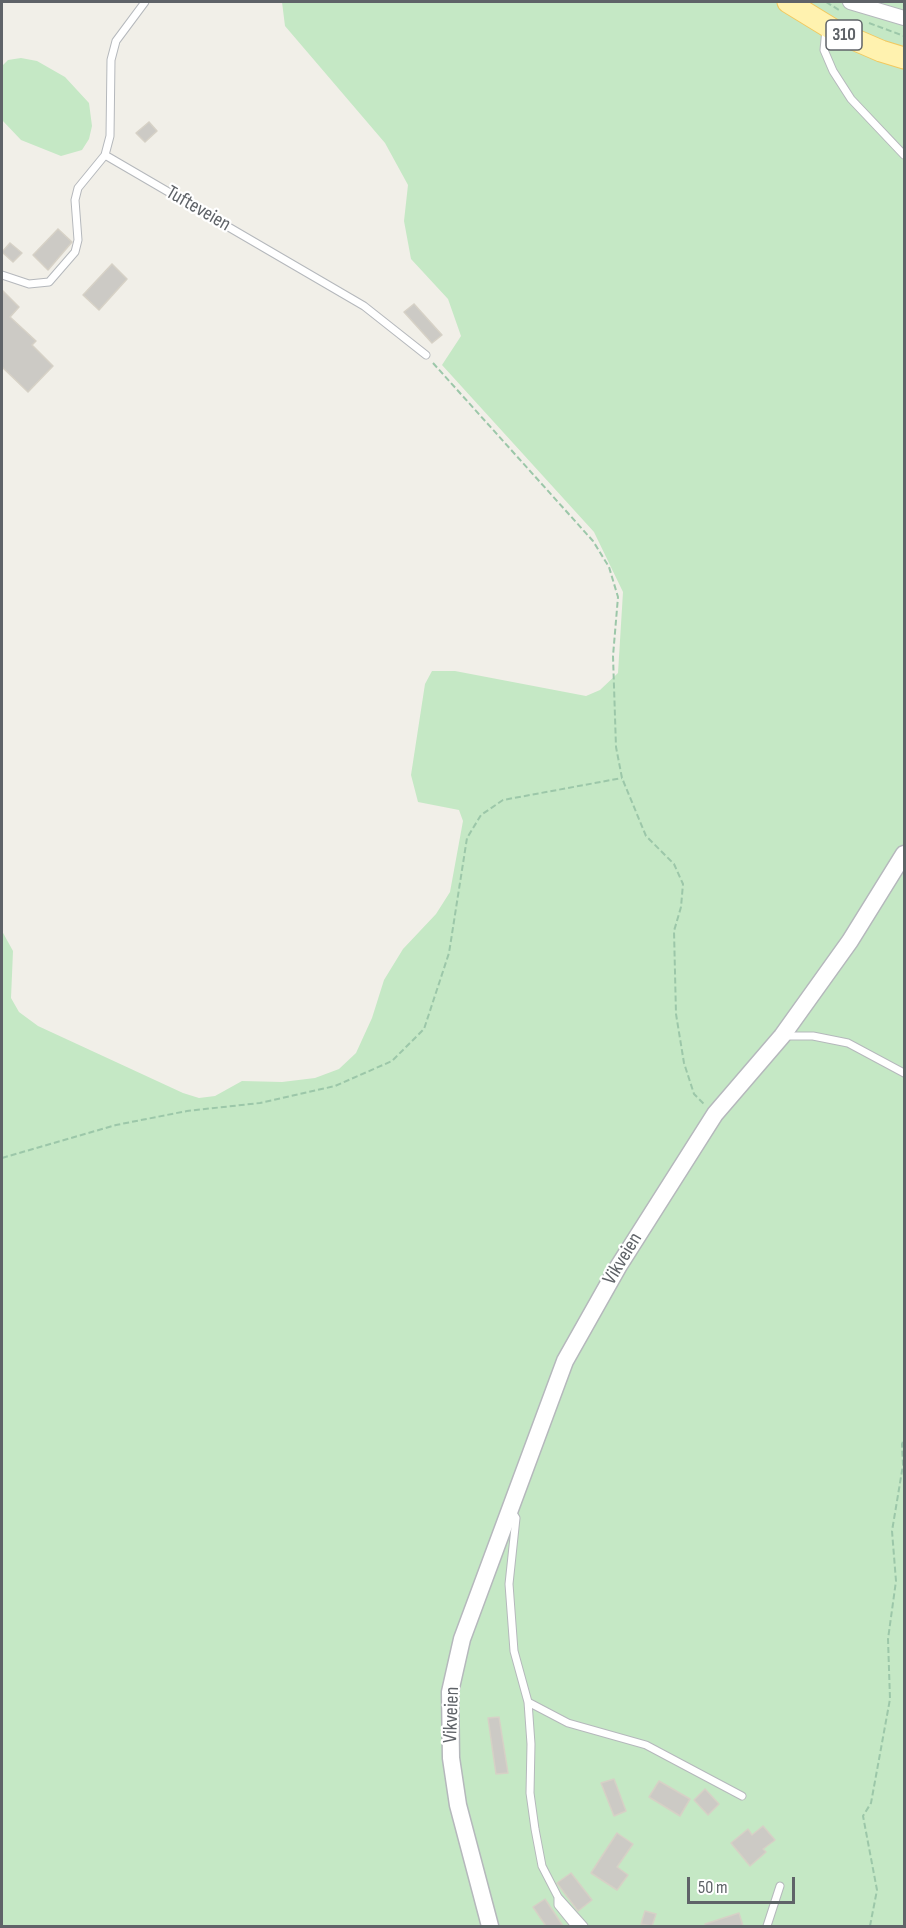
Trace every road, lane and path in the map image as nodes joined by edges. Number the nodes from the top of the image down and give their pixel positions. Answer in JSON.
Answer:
{"nodes":[{"id":1,"x":145,"y":2,"type":"edge"},
{"id":2,"x":788,"y":2,"type":"edge"},
{"id":3,"x":850,"y":2,"type":"edge"},
{"id":4,"x":904,"y":18,"type":"edge"},
{"id":5,"x":826,"y":27,"type":"junction"},
{"id":6,"x":904,"y":58,"type":"edge"},
{"id":7,"x":105,"y":155,"type":"junction"},
{"id":8,"x":904,"y":155,"type":"edge"},
{"id":9,"x":2,"y":275,"type":"edge"},
{"id":10,"x":426,"y":355,"type":"joint"},
{"id":11,"x":622,"y":778,"type":"junction"},
{"id":12,"x":904,"y":854,"type":"edge"},
{"id":13,"x":782,"y":1036,"type":"junction"},
{"id":14,"x":904,"y":1073,"type":"edge"},
{"id":15,"x":715,"y":1114,"type":"junction"},
{"id":16,"x":2,"y":1158,"type":"edge"},
{"id":17,"x":904,"y":1439,"type":"edge"},
{"id":18,"x":509,"y":1508,"type":"junction"},
{"id":19,"x":528,"y":1702,"type":"junction"},
{"id":20,"x":742,"y":1796,"type":"dead end"},
{"id":21,"x":780,"y":1886,"type":"dead end"},
{"id":22,"x":558,"y":1897,"type":"junction"},
{"id":23,"x":490,"y":1926,"type":"edge"},
{"id":24,"x":575,"y":1926,"type":"edge"},
{"id":25,"x":584,"y":1926,"type":"edge"},
{"id":26,"x":767,"y":1926,"type":"edge"},
{"id":27,"x":870,"y":1926,"type":"edge"}],
"edges":[{"from":1,"to":7,"type":"lane"},
{"from":2,"to":5,"type":"main road","number":"310"},
{"from":3,"to":4,"type":"street"},
{"from":5,"to":6,"type":"main road","number":"310"},
{"from":5,"to":8,"type":"lane"},
{"from":7,"to":9,"type":"lane"},
{"from":7,"to":10,"type":"lane","name":"Tufteveien"},
{"from":10,"to":11,"type":"path"},
{"from":11,"to":15,"type":"path"},
{"from":11,"to":16,"type":"path"},
{"from":12,"to":13,"type":"street","name":"Vikveien"},
{"from":13,"to":14,"type":"lane"},
{"from":13,"to":15,"type":"street","name":"Vikveien"},
{"from":15,"to":18,"type":"street","name":"Vikveien"},
{"from":17,"to":27,"type":"path"},
{"from":18,"to":19,"type":"lane"},
{"from":18,"to":23,"type":"street","name":"Vikveien"},
{"from":19,"to":20,"type":"lane"},
{"from":19,"to":22,"type":"lane"},
{"from":21,"to":26,"type":"lane"},
{"from":22,"to":24,"type":"lane"},
{"from":22,"to":25,"type":"lane"}]}
